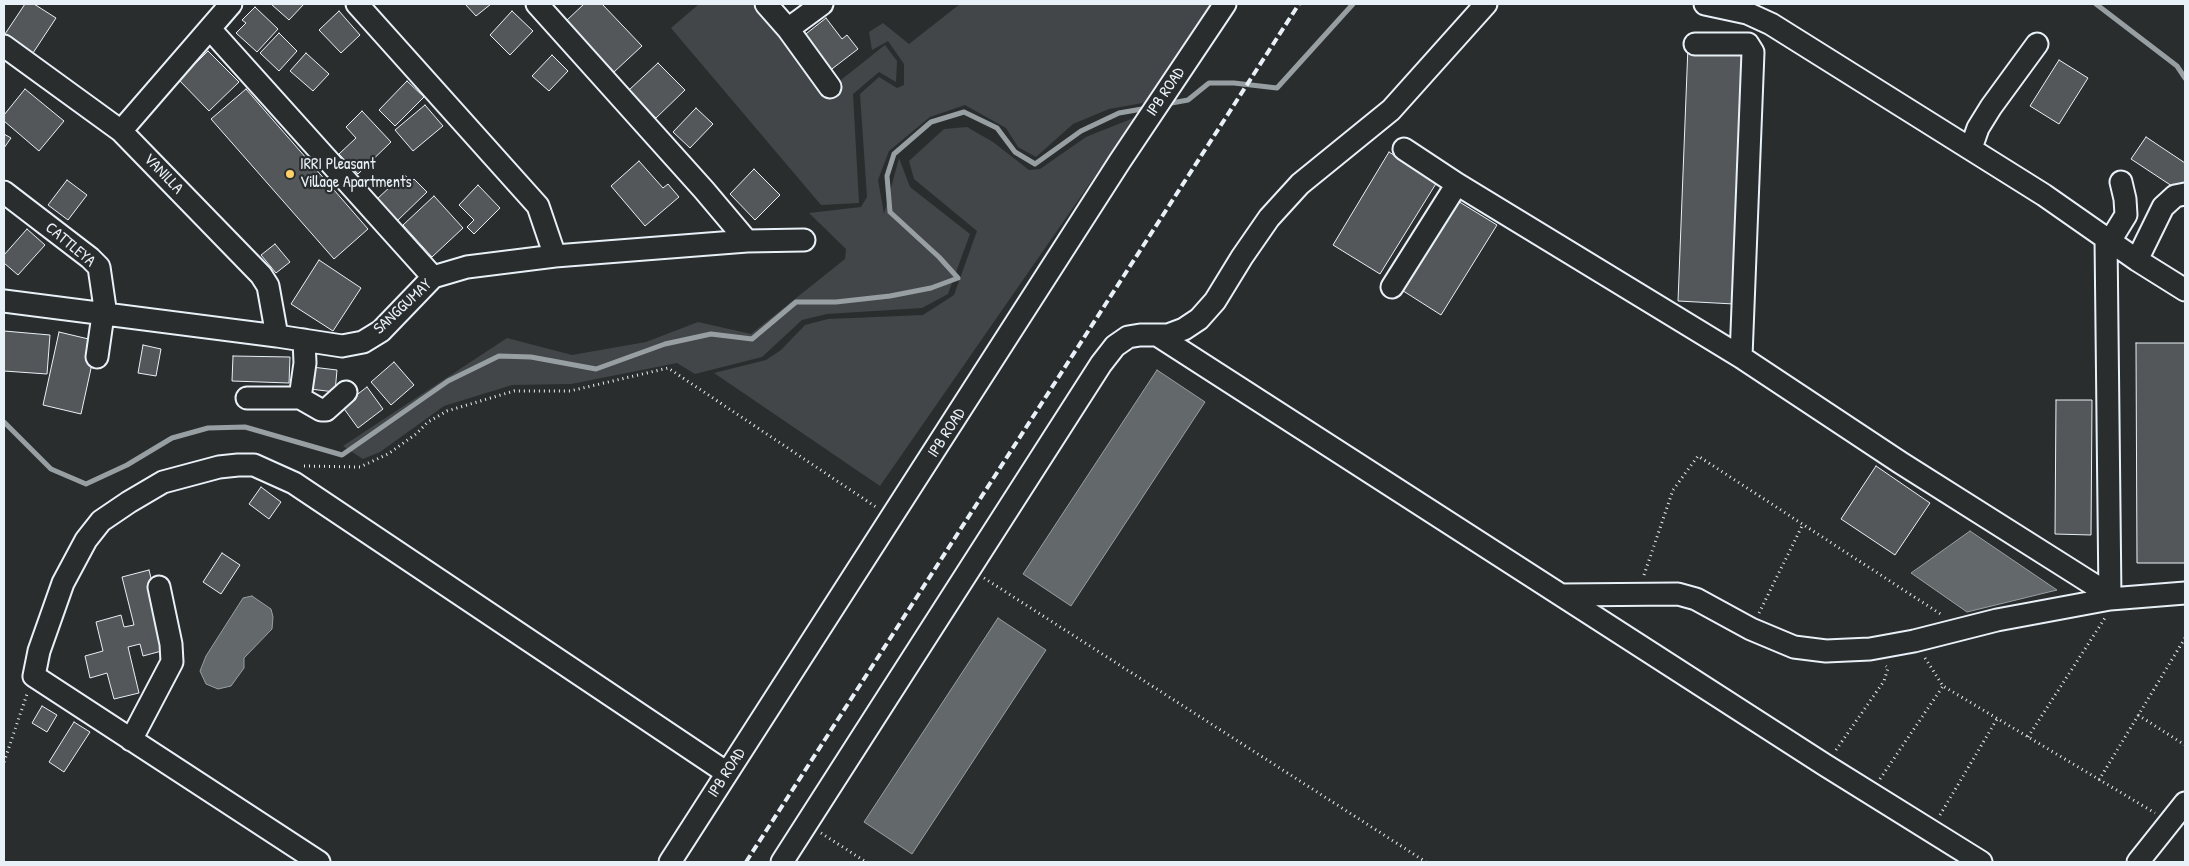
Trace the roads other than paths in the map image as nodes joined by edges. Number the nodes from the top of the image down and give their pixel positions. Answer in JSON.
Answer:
{"nodes":[{"id":1,"x":231,"y":4,"type":"edge"},
{"id":2,"x":356,"y":4,"type":"edge"},
{"id":3,"x":537,"y":4,"type":"edge"},
{"id":4,"x":766,"y":4,"type":"edge"},
{"id":5,"x":822,"y":4,"type":"edge"},
{"id":6,"x":1226,"y":4,"type":"edge"},
{"id":7,"x":1486,"y":4,"type":"edge"},
{"id":8,"x":1705,"y":4,"type":"edge"},
{"id":9,"x":210,"y":29,"type":"junction"},
{"id":10,"x":788,"y":29,"type":"junction"},
{"id":11,"x":1695,"y":44,"type":"dead end"},
{"id":12,"x":2037,"y":44,"type":"dead end"},
{"id":13,"x":4,"y":46,"type":"edge"},
{"id":14,"x":830,"y":87,"type":"dead end"},
{"id":15,"x":121,"y":131,"type":"junction"},
{"id":16,"x":1971,"y":148,"type":"junction"},
{"id":17,"x":1404,"y":149,"type":"dead end"},
{"id":18,"x":2121,"y":182,"type":"dead end"},
{"id":19,"x":1457,"y":184,"type":"junction"},
{"id":20,"x":4,"y":192,"type":"edge"},
{"id":21,"x":2185,"y":194,"type":"edge"},
{"id":22,"x":804,"y":240,"type":"dead end"},
{"id":23,"x":2108,"y":240,"type":"junction"},
{"id":24,"x":747,"y":241,"type":"junction"},
{"id":25,"x":555,"y":256,"type":"junction"},
{"id":26,"x":2137,"y":260,"type":"junction"},
{"id":27,"x":433,"y":278,"type":"junction"},
{"id":28,"x":1392,"y":287,"type":"dead end"},
{"id":29,"x":2185,"y":290,"type":"edge"},
{"id":30,"x":4,"y":301,"type":"edge"},
{"id":31,"x":105,"y":315,"type":"junction"},
{"id":32,"x":277,"y":336,"type":"junction"},
{"id":33,"x":1157,"y":336,"type":"junction"},
{"id":34,"x":304,"y":340,"type":"junction"},
{"id":35,"x":97,"y":357,"type":"dead end"},
{"id":36,"x":1741,"y":357,"type":"junction"},
{"id":37,"x":346,"y":392,"type":"dead end"},
{"id":38,"x":247,"y":398,"type":"dead end"},
{"id":39,"x":300,"y":398,"type":"junction"},
{"id":40,"x":159,"y":587,"type":"dead end"},
{"id":41,"x":2185,"y":594,"type":"edge"},
{"id":42,"x":1560,"y":595,"type":"junction"},
{"id":43,"x":2113,"y":598,"type":"junction"},
{"id":44,"x":131,"y":740,"type":"junction"},
{"id":45,"x":726,"y":773,"type":"junction"},
{"id":46,"x":2185,"y":803,"type":"edge"},
{"id":47,"x":319,"y":862,"type":"edge"},
{"id":48,"x":670,"y":862,"type":"edge"},
{"id":49,"x":782,"y":862,"type":"edge"},
{"id":50,"x":1980,"y":862,"type":"edge"},
{"id":51,"x":2138,"y":862,"type":"edge"}],
"edges":[{"from":1,"to":9,"type":"street"},
{"from":2,"to":25,"type":"street"},
{"from":3,"to":24,"type":"street"},
{"from":4,"to":10,"type":"street"},
{"from":5,"to":10,"type":"street"},
{"from":6,"to":45,"type":"street","name":"IPB ROAD"},
{"from":7,"to":33,"type":"street"},
{"from":8,"to":16,"type":"street"},
{"from":9,"to":15,"type":"street"},
{"from":9,"to":27,"type":"street"},
{"from":10,"to":14,"type":"street"},
{"from":11,"to":36,"type":"street"},
{"from":12,"to":16,"type":"street"},
{"from":13,"to":15,"type":"street","name":"VANILLA"},
{"from":15,"to":32,"type":"street","name":"VANILLA"},
{"from":16,"to":23,"type":"street"},
{"from":17,"to":19,"type":"street"},
{"from":18,"to":23,"type":"street"},
{"from":19,"to":28,"type":"street"},
{"from":19,"to":36,"type":"street"},
{"from":20,"to":31,"type":"street","name":"CATTLEYA"},
{"from":21,"to":26,"type":"street"},
{"from":22,"to":24,"type":"street","name":"SANGGUMAY"},
{"from":23,"to":26,"type":"street"},
{"from":23,"to":43,"type":"street"},
{"from":24,"to":25,"type":"street","name":"SANGGUMAY"},
{"from":25,"to":27,"type":"street","name":"SANGGUMAY"},
{"from":26,"to":29,"type":"street"},
{"from":27,"to":34,"type":"street","name":"SANGGUMAY"},
{"from":30,"to":31,"type":"street","name":"SANGGUMAY"},
{"from":31,"to":32,"type":"street","name":"SANGGUMAY"},
{"from":31,"to":35,"type":"street","name":"CATTLEYA"},
{"from":32,"to":34,"type":"street","name":"SANGGUMAY"},
{"from":33,"to":42,"type":"street"},
{"from":33,"to":49,"type":"street"},
{"from":34,"to":39,"type":"street"},
{"from":36,"to":43,"type":"street"},
{"from":37,"to":39,"type":"street"},
{"from":38,"to":39,"type":"street"},
{"from":40,"to":44,"type":"street"},
{"from":41,"to":43,"type":"street"},
{"from":42,"to":43,"type":"street"},
{"from":42,"to":50,"type":"street"},
{"from":44,"to":45,"type":"street"},
{"from":44,"to":47,"type":"street"},
{"from":45,"to":48,"type":"street","name":"IPB ROAD"},
{"from":46,"to":51,"type":"street"}]}
